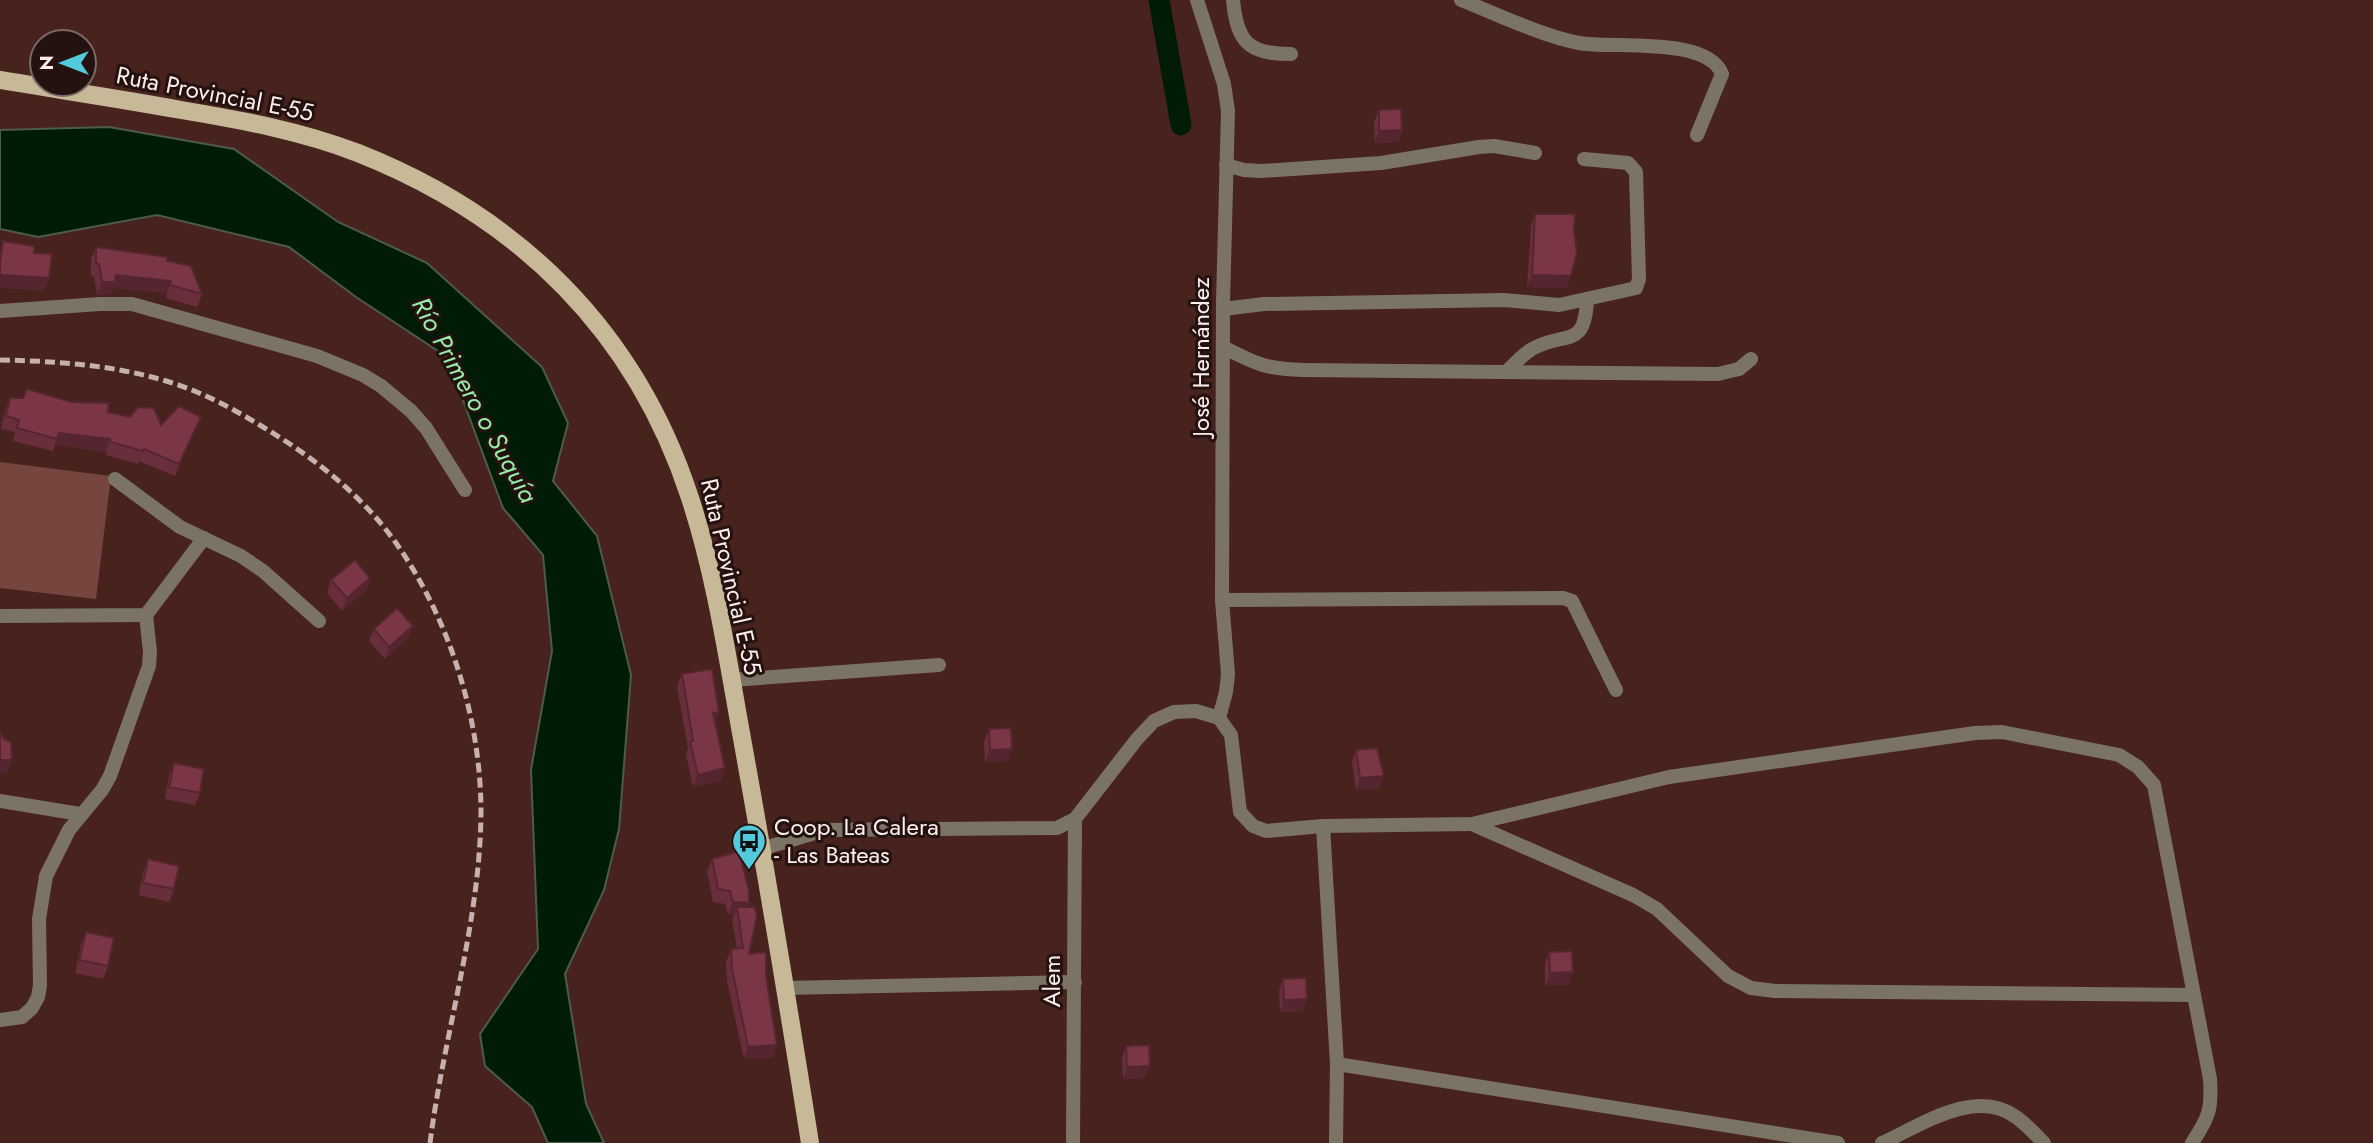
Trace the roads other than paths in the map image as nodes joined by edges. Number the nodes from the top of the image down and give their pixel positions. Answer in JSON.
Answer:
{"nodes":[{"id":1,"x":1197,"y":0,"type":"edge"},
{"id":2,"x":1234,"y":0,"type":"edge"},
{"id":3,"x":1461,"y":0,"type":"edge"},
{"id":4,"x":1291,"y":54,"type":"dead end"},
{"id":5,"x":0,"y":80,"type":"edge"},
{"id":6,"x":1697,"y":135,"type":"dead end"},
{"id":7,"x":1535,"y":153,"type":"dead end"},
{"id":8,"x":1584,"y":159,"type":"dead end"},
{"id":9,"x":1226,"y":165,"type":"junction"},
{"id":10,"x":1587,"y":299,"type":"junction"},
{"id":11,"x":1223,"y":309,"type":"junction"},
{"id":12,"x":0,"y":312,"type":"edge"},
{"id":13,"x":1223,"y":347,"type":"junction"},
{"id":14,"x":1751,"y":359,"type":"dead end"},
{"id":15,"x":1506,"y":372,"type":"junction"},
{"id":16,"x":115,"y":480,"type":"dead end"},
{"id":17,"x":465,"y":490,"type":"dead end"},
{"id":18,"x":204,"y":538,"type":"junction"},
{"id":19,"x":1222,"y":600,"type":"junction"},
{"id":20,"x":146,"y":615,"type":"junction"},
{"id":21,"x":0,"y":616,"type":"edge"},
{"id":22,"x":319,"y":621,"type":"dead end"},
{"id":23,"x":939,"y":665,"type":"dead end"},
{"id":24,"x":731,"y":680,"type":"junction"},
{"id":25,"x":1616,"y":691,"type":"dead end"},
{"id":26,"x":1219,"y":718,"type":"junction"},
{"id":27,"x":0,"y":801,"type":"edge"},
{"id":28,"x":80,"y":814,"type":"junction"},
{"id":29,"x":1074,"y":819,"type":"junction"},
{"id":30,"x":1472,"y":824,"type":"junction"},
{"id":31,"x":1323,"y":826,"type":"junction"},
{"id":32,"x":761,"y":849,"type":"junction"},
{"id":33,"x":1074,"y":982,"type":"junction"},
{"id":34,"x":785,"y":988,"type":"junction"},
{"id":35,"x":2194,"y":995,"type":"junction"},
{"id":36,"x":0,"y":1020,"type":"edge"},
{"id":37,"x":1337,"y":1064,"type":"junction"},
{"id":38,"x":810,"y":1143,"type":"edge"},
{"id":39,"x":1073,"y":1143,"type":"edge"},
{"id":40,"x":1336,"y":1143,"type":"edge"},
{"id":41,"x":1838,"y":1143,"type":"edge"},
{"id":42,"x":1882,"y":1143,"type":"edge"},
{"id":43,"x":2044,"y":1143,"type":"edge"},
{"id":44,"x":2192,"y":1143,"type":"edge"}],
"edges":[{"from":1,"to":9,"type":"street","name":"José Hernández"},
{"from":2,"to":4,"type":"street"},
{"from":3,"to":6,"type":"street"},
{"from":5,"to":24,"type":"main road","name":"Ruta Provincial E-55"},
{"from":7,"to":9,"type":"street"},
{"from":8,"to":10,"type":"street"},
{"from":9,"to":11,"type":"street","name":"José Hernández"},
{"from":10,"to":11,"type":"street"},
{"from":10,"to":15,"type":"street"},
{"from":11,"to":13,"type":"street","name":"José Hernández"},
{"from":12,"to":17,"type":"street"},
{"from":13,"to":15,"type":"street"},
{"from":13,"to":19,"type":"street","name":"José Hernández"},
{"from":14,"to":15,"type":"street"},
{"from":16,"to":18,"type":"street"},
{"from":18,"to":20,"type":"street"},
{"from":18,"to":22,"type":"street"},
{"from":19,"to":25,"type":"street"},
{"from":19,"to":26,"type":"street","name":"José Hernández"},
{"from":20,"to":21,"type":"street"},
{"from":20,"to":28,"type":"street"},
{"from":23,"to":24,"type":"street"},
{"from":24,"to":32,"type":"main road","name":"Ruta Provincial E-55"},
{"from":26,"to":29,"type":"street"},
{"from":26,"to":31,"type":"street"},
{"from":27,"to":28,"type":"street"},
{"from":28,"to":36,"type":"street"},
{"from":29,"to":32,"type":"street"},
{"from":29,"to":33,"type":"street","name":"Alem"},
{"from":30,"to":31,"type":"street"},
{"from":30,"to":35,"type":"street"},
{"from":30,"to":35,"type":"street"},
{"from":31,"to":37,"type":"street"},
{"from":32,"to":34,"type":"main road","name":"Ruta Provincial E-55"},
{"from":33,"to":34,"type":"street"},
{"from":33,"to":39,"type":"street","name":"Alem"},
{"from":34,"to":38,"type":"main road","name":"Ruta Provincial E-55"},
{"from":35,"to":44,"type":"street"},
{"from":37,"to":40,"type":"street"},
{"from":37,"to":41,"type":"street"},
{"from":42,"to":43,"type":"street"}]}
